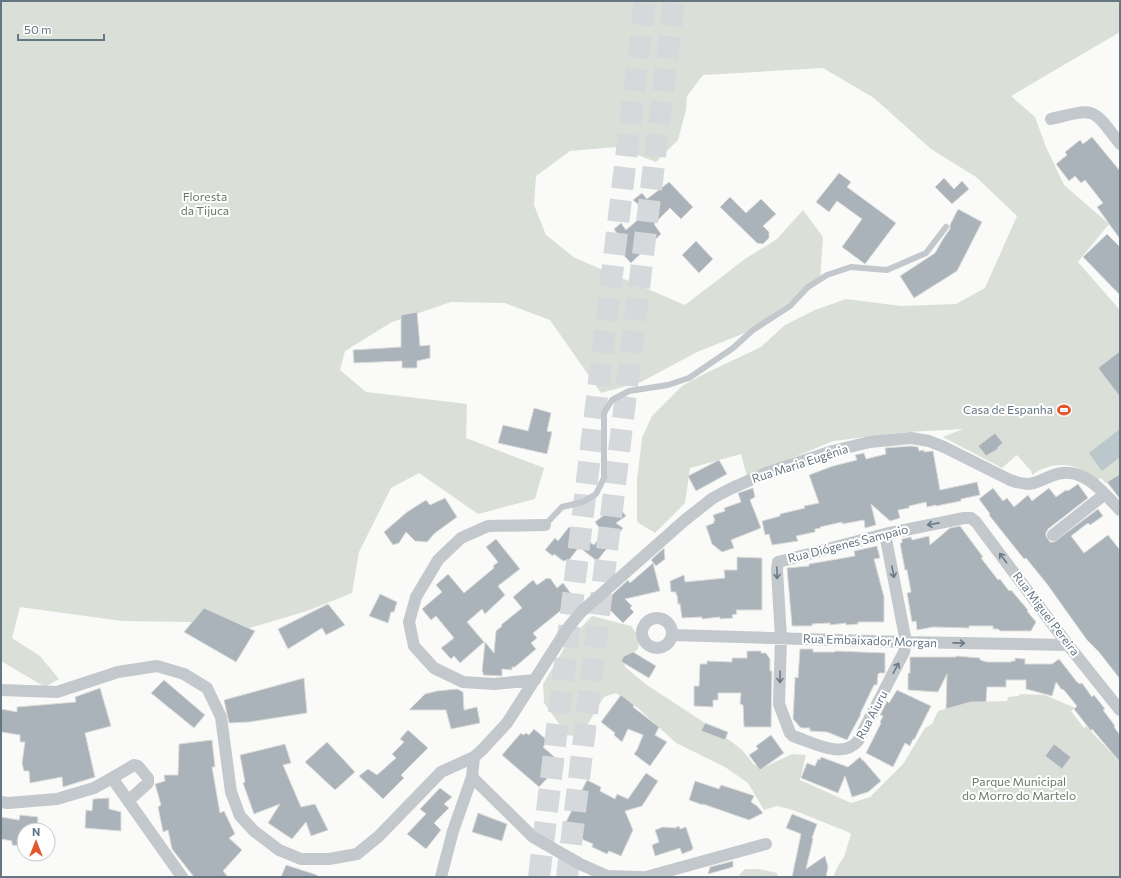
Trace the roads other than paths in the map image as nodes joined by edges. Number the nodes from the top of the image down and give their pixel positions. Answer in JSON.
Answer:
{"nodes":[{"id":1,"x":1051,"y":119,"type":"dead end"},
{"id":2,"x":1120,"y":144,"type":"edge"},
{"id":3,"x":946,"y":227,"type":"dead end"},
{"id":4,"x":1105,"y":494,"type":"junction"},
{"id":5,"x":1120,"y":510,"type":"edge"},
{"id":6,"x":971,"y":518,"type":"joint"},
{"id":7,"x":545,"y":525,"type":"joint"},
{"id":8,"x":885,"y":534,"type":"junction"},
{"id":9,"x":1053,"y":535,"type":"dead end"},
{"id":10,"x":672,"y":635,"type":"dead end"},
{"id":11,"x":781,"y":638,"type":"junction"},
{"id":12,"x":906,"y":642,"type":"junction"},
{"id":13,"x":1068,"y":645,"type":"junction"},
{"id":14,"x":535,"y":680,"type":"junction"},
{"id":15,"x":1,"y":690,"type":"edge"},
{"id":16,"x":1120,"y":710,"type":"edge"},
{"id":17,"x":474,"y":757,"type":"junction"},
{"id":18,"x":472,"y":777,"type":"junction"},
{"id":19,"x":112,"y":778,"type":"junction"},
{"id":20,"x":128,"y":801,"type":"junction"},
{"id":21,"x":1,"y":802,"type":"edge"},
{"id":22,"x":766,"y":844,"type":"dead end"},
{"id":23,"x":182,"y":877,"type":"edge"},
{"id":24,"x":441,"y":877,"type":"edge"},
{"id":25,"x":641,"y":877,"type":"edge"},
{"id":26,"x":646,"y":877,"type":"edge"}],
"edges":[{"from":1,"to":2,"type":"street"},
{"from":3,"to":7,"type":"lane"},
{"from":4,"to":5,"type":"street","name":"Rua Maria Eugênia"},
{"from":4,"to":9,"type":"street"},
{"from":4,"to":14,"type":"street","name":"Rua Maria Eugênia"},
{"from":6,"to":8,"type":"street","name":"Rua Diógenes Sampaio","one_way":true},
{"from":13,"to":6,"type":"street","name":"Rua Miguel Pereira","one_way":true},
{"from":7,"to":14,"type":"street"},
{"from":8,"to":11,"type":"street","name":"Rua Diógenes Sampaio","one_way":true},
{"from":8,"to":12,"type":"street","one_way":true},
{"from":10,"to":11,"type":"street","name":"Rua Embaixador Morgan"},
{"from":11,"to":12,"type":"street","name":"Rua Embaixador Morgan"},
{"from":11,"to":12,"type":"street","name":"Rua Aiuru","one_way":true},
{"from":12,"to":13,"type":"street","name":"Rua Embaixador Morgan","one_way":true},
{"from":13,"to":16,"type":"street","name":"Rua Miguel Pereira"},
{"from":14,"to":17,"type":"street","name":"Rua Maria Eugênia"},
{"from":15,"to":17,"type":"street"},
{"from":17,"to":18,"type":"street"},
{"from":18,"to":24,"type":"street"},
{"from":18,"to":25,"type":"street"},
{"from":19,"to":20,"type":"street"},
{"from":19,"to":20,"type":"street"},
{"from":19,"to":21,"type":"street"},
{"from":20,"to":23,"type":"street"},
{"from":22,"to":26,"type":"street"}]}
